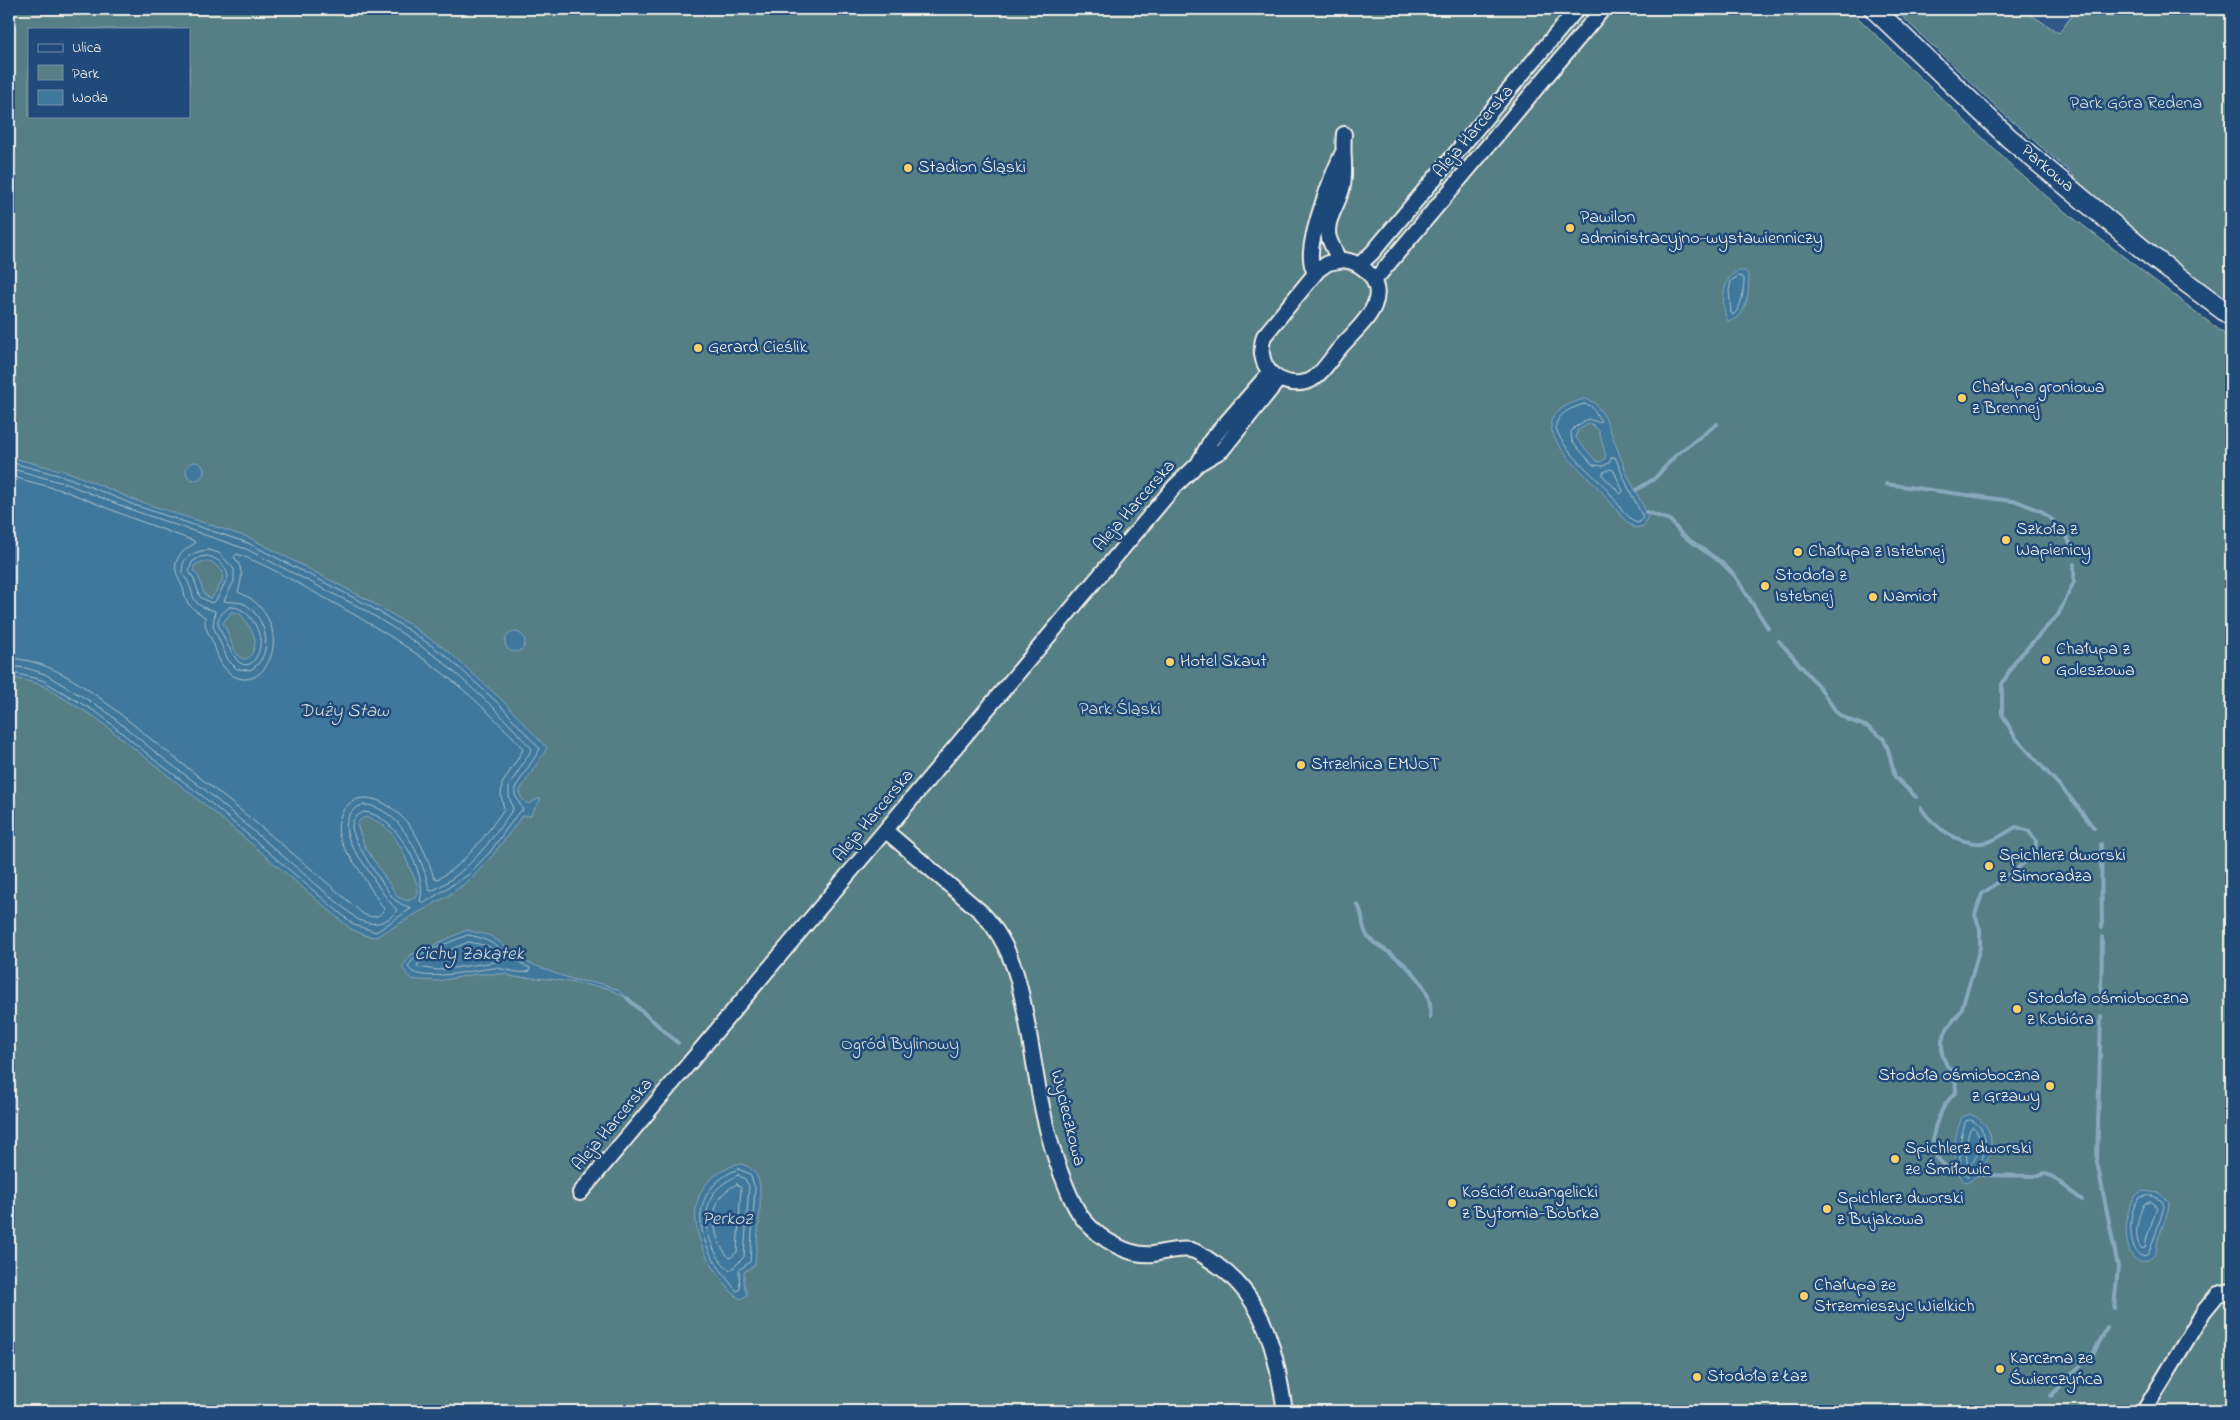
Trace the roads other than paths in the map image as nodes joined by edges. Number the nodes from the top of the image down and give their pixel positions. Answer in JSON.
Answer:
{"nodes":[{"id":1,"x":1576,"y":9,"type":"edge"},
{"id":2,"x":1603,"y":9,"type":"edge"},
{"id":3,"x":1874,"y":9,"type":"edge"},
{"id":4,"x":1591,"y":23,"type":"junction"},
{"id":5,"x":1344,"y":134,"type":"dead end"},
{"id":6,"x":1462,"y":147,"type":"junction"},
{"id":7,"x":1342,"y":154,"type":"junction"},
{"id":8,"x":1476,"y":159,"type":"junction"},
{"id":9,"x":1339,"y":260,"type":"junction"},
{"id":10,"x":1360,"y":264,"type":"junction"},
{"id":11,"x":1314,"y":274,"type":"junction"},
{"id":12,"x":1373,"y":279,"type":"junction"},
{"id":13,"x":2231,"y":316,"type":"edge"},
{"id":14,"x":1275,"y":376,"type":"junction"},
{"id":15,"x":886,"y":831,"type":"junction"},
{"id":16,"x":580,"y":1193,"type":"dead end"},
{"id":17,"x":2231,"y":1291,"type":"edge"},
{"id":18,"x":1285,"y":1411,"type":"edge"},
{"id":19,"x":2144,"y":1411,"type":"edge"}],
"edges":[{"from":1,"to":4,"type":"street"},
{"from":1,"to":6,"type":"street","name":"Aleja Harcerska"},
{"from":2,"to":4,"type":"street","name":"Aleja Harcerska"},
{"from":3,"to":13,"type":"street","name":"Parkowa"},
{"from":4,"to":8,"type":"street","name":"Aleja Harcerska"},
{"from":5,"to":7,"type":"street"},
{"from":6,"to":8,"type":"street"},
{"from":6,"to":10,"type":"street","name":"Aleja Harcerska"},
{"from":7,"to":9,"type":"street"},
{"from":7,"to":11,"type":"street"},
{"from":8,"to":12,"type":"street","name":"Aleja Harcerska"},
{"from":9,"to":10,"type":"street"},
{"from":9,"to":11,"type":"street"},
{"from":10,"to":12,"type":"street"},
{"from":11,"to":14,"type":"street"},
{"from":12,"to":14,"type":"street"},
{"from":14,"to":15,"type":"street","name":"Aleja Harcerska"},
{"from":15,"to":16,"type":"street","name":"Aleja Harcerska"},
{"from":15,"to":18,"type":"street","name":"Wycieczkowa"},
{"from":17,"to":19,"type":"street"}]}
